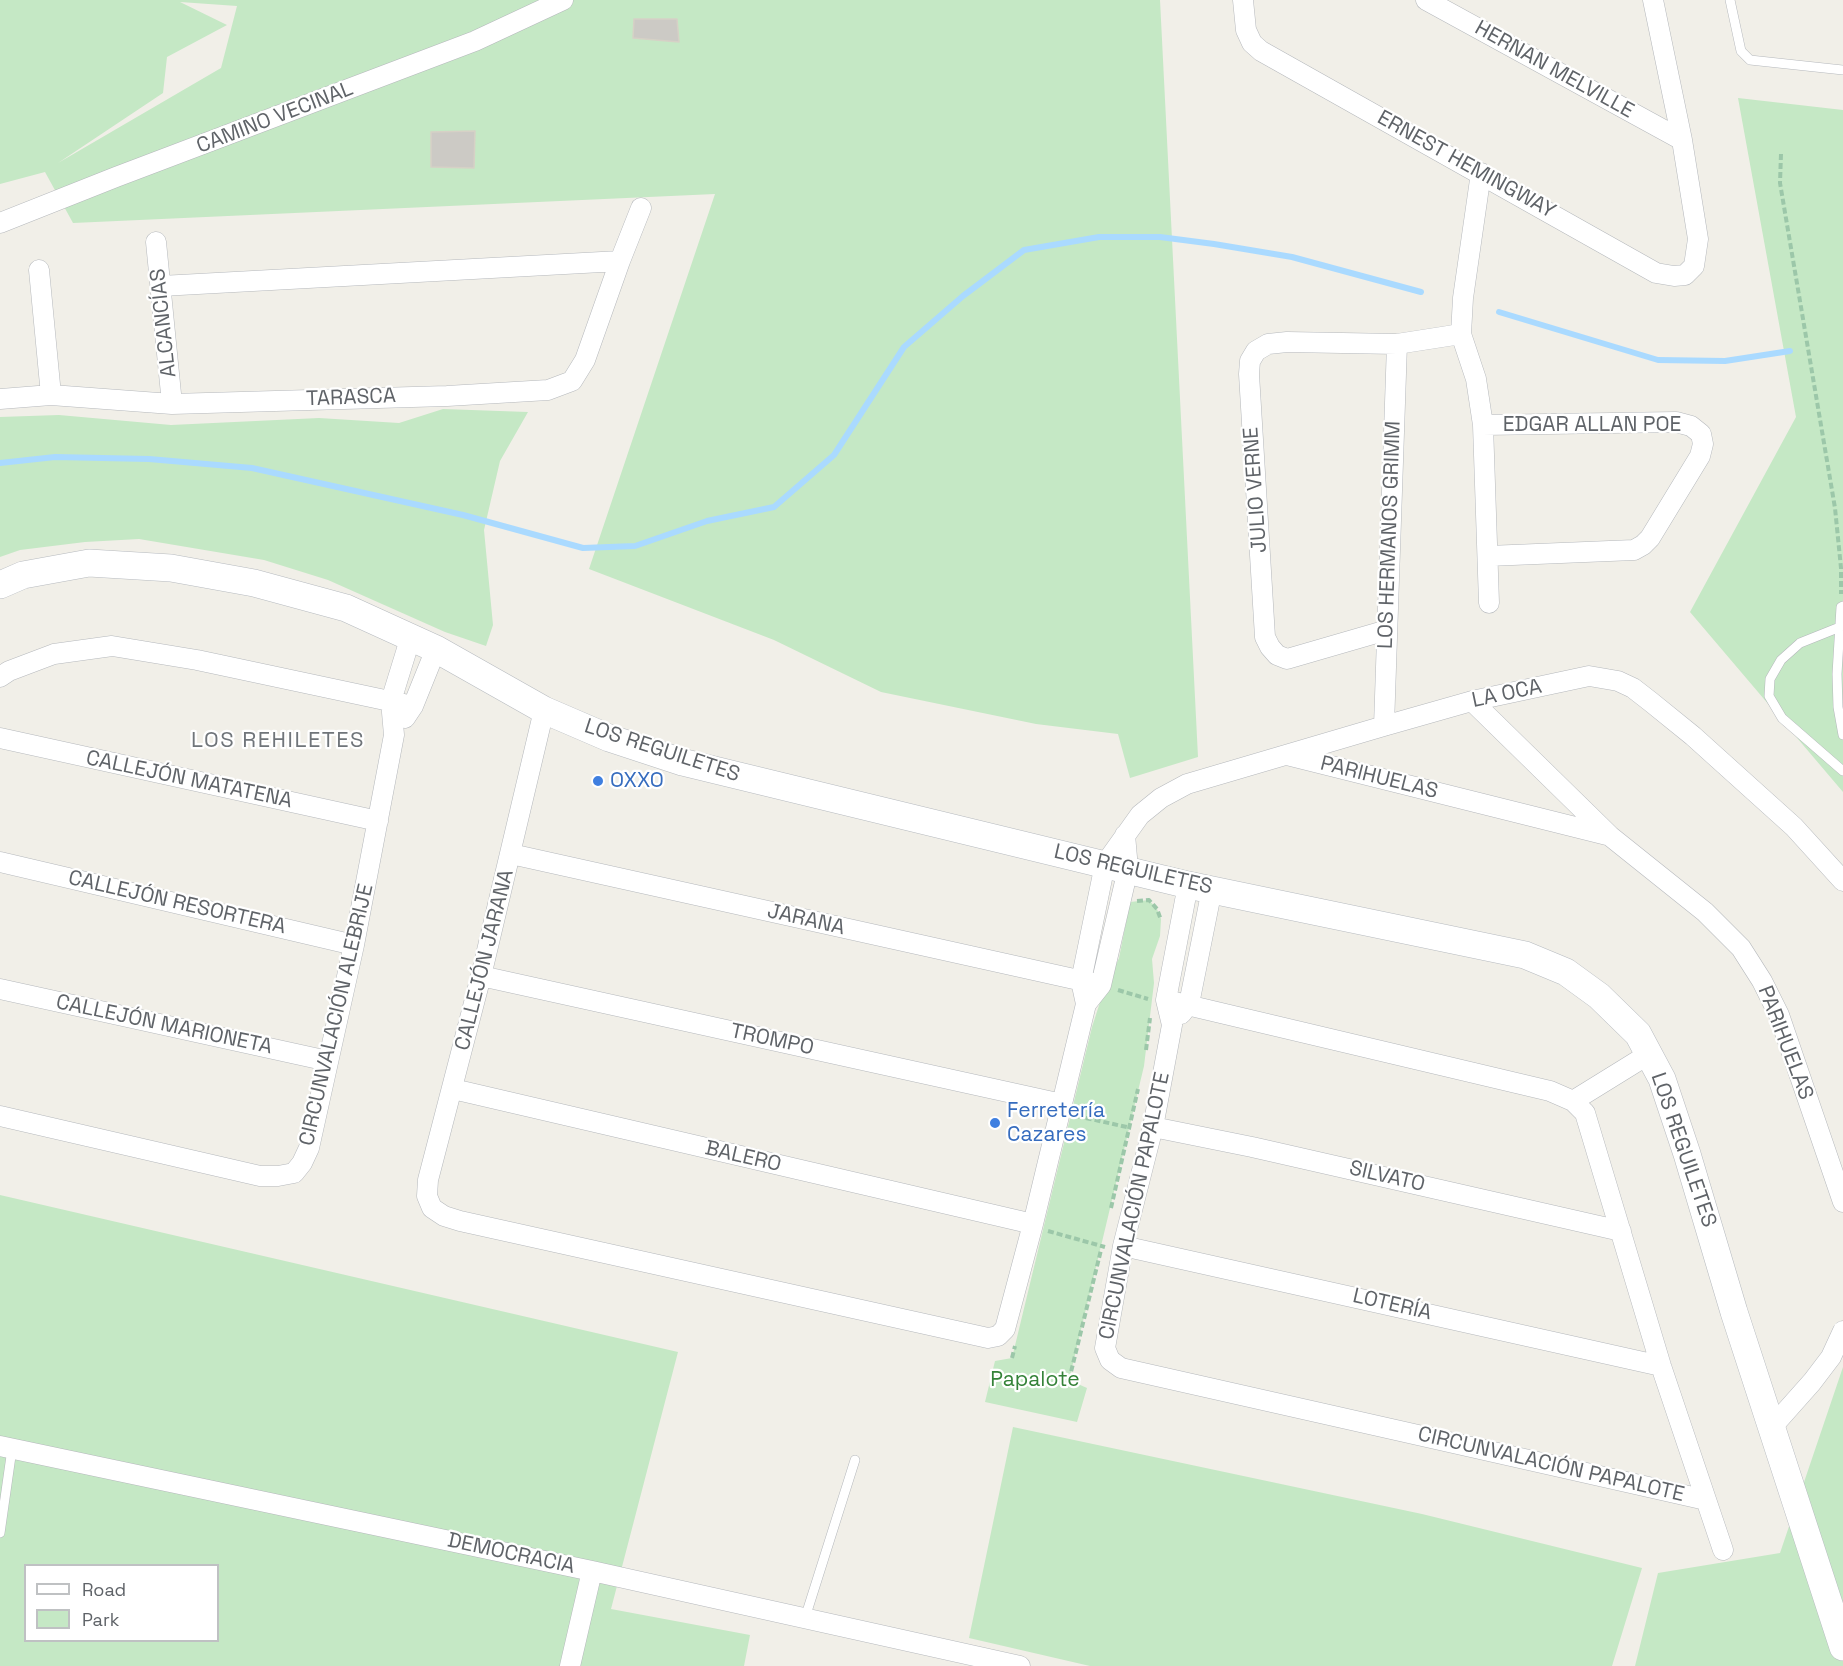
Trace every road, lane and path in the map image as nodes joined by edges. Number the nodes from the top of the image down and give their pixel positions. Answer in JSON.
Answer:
{"nodes":[{"id":1,"x":1243,"y":0,"type":"edge"},
{"id":2,"x":1426,"y":0,"type":"edge"},
{"id":3,"x":1653,"y":0,"type":"edge"},
{"id":4,"x":1730,"y":0,"type":"edge"},
{"id":5,"x":556,"y":4,"type":"edge"},
{"id":6,"x":1843,"y":70,"type":"edge"},
{"id":7,"x":1682,"y":140,"type":"junction"},
{"id":8,"x":1781,"y":154,"type":"dead end"},
{"id":9,"x":1481,"y":173,"type":"junction"},
{"id":10,"x":641,"y":208,"type":"dead end"},
{"id":11,"x":0,"y":223,"type":"edge"},
{"id":12,"x":156,"y":242,"type":"dead end"},
{"id":13,"x":620,"y":261,"type":"junction"},
{"id":14,"x":39,"y":270,"type":"dead end"},
{"id":15,"x":160,"y":286,"type":"junction"},
{"id":16,"x":1461,"y":334,"type":"junction"},
{"id":17,"x":1397,"y":344,"type":"junction"},
{"id":18,"x":51,"y":395,"type":"junction"},
{"id":19,"x":0,"y":399,"type":"edge"},
{"id":20,"x":172,"y":404,"type":"junction"},
{"id":21,"x":1483,"y":425,"type":"junction"},
{"id":22,"x":1488,"y":555,"type":"junction"},
{"id":23,"x":0,"y":585,"type":"edge"},
{"id":24,"x":1489,"y":603,"type":"dead end"},
{"id":25,"x":1842,"y":607,"type":"edge"},
{"id":26,"x":1840,"y":627,"type":"junction"},
{"id":27,"x":1387,"y":630,"type":"junction"},
{"id":28,"x":411,"y":636,"type":"junction"},
{"id":29,"x":436,"y":649,"type":"junction"},
{"id":30,"x":0,"y":677,"type":"edge"},
{"id":31,"x":391,"y":701,"type":"junction"},
{"id":32,"x":1472,"y":701,"type":"junction"},
{"id":33,"x":413,"y":706,"type":"junction"},
{"id":34,"x":544,"y":710,"type":"junction"},
{"id":35,"x":1384,"y":726,"type":"junction"},
{"id":36,"x":394,"y":735,"type":"junction"},
{"id":37,"x":1843,"y":735,"type":"edge"},
{"id":38,"x":0,"y":738,"type":"edge"},
{"id":39,"x":1287,"y":755,"type":"junction"},
{"id":40,"x":1843,"y":771,"type":"edge"},
{"id":41,"x":378,"y":820,"type":"junction"},
{"id":42,"x":1610,"y":836,"type":"junction"},
{"id":43,"x":511,"y":854,"type":"junction"},
{"id":44,"x":0,"y":862,"type":"edge"},
{"id":45,"x":1116,"y":867,"type":"junction"},
{"id":46,"x":1843,"y":881,"type":"edge"},
{"id":47,"x":1200,"y":887,"type":"junction"},
{"id":48,"x":1131,"y":902,"type":"dead end"},
{"id":49,"x":1160,"y":927,"type":"dead end"},
{"id":50,"x":354,"y":945,"type":"junction"},
{"id":51,"x":481,"y":976,"type":"junction"},
{"id":52,"x":1081,"y":981,"type":"junction"},
{"id":53,"x":1101,"y":985,"type":"junction"},
{"id":54,"x":0,"y":989,"type":"edge"},
{"id":55,"x":1158,"y":998,"type":"junction"},
{"id":56,"x":1086,"y":1004,"type":"junction"},
{"id":57,"x":1189,"y":1004,"type":"junction"},
{"id":58,"x":1172,"y":1025,"type":"junction"},
{"id":59,"x":1649,"y":1054,"type":"junction"},
{"id":60,"x":1145,"y":1056,"type":"dead end"},
{"id":61,"x":328,"y":1061,"type":"junction"},
{"id":62,"x":1141,"y":1078,"type":"dead end"},
{"id":63,"x":453,"y":1089,"type":"junction"},
{"id":64,"x":1573,"y":1101,"type":"junction"},
{"id":65,"x":1062,"y":1104,"type":"junction"},
{"id":66,"x":0,"y":1116,"type":"edge"},
{"id":67,"x":1153,"y":1127,"type":"junction"},
{"id":68,"x":1129,"y":1128,"type":"junction"},
{"id":69,"x":1843,"y":1202,"type":"edge"},
{"id":70,"x":1109,"y":1215,"type":"dead end"},
{"id":71,"x":1033,"y":1224,"type":"junction"},
{"id":72,"x":1621,"y":1231,"type":"junction"},
{"id":73,"x":1104,"y":1236,"type":"dead end"},
{"id":74,"x":1123,"y":1246,"type":"junction"},
{"id":75,"x":1102,"y":1247,"type":"junction"},
{"id":76,"x":1843,"y":1331,"type":"edge"},
{"id":77,"x":1008,"y":1337,"type":"junction"},
{"id":78,"x":1012,"y":1358,"type":"dead end"},
{"id":79,"x":1661,"y":1365,"type":"junction"},
{"id":80,"x":1069,"y":1380,"type":"dead end"},
{"id":81,"x":1772,"y":1427,"type":"junction"},
{"id":82,"x":6,"y":1447,"type":"edge"},
{"id":83,"x":855,"y":1460,"type":"dead end"},
{"id":84,"x":1706,"y":1500,"type":"junction"},
{"id":85,"x":0,"y":1533,"type":"edge"},
{"id":86,"x":1723,"y":1550,"type":"dead end"},
{"id":87,"x":592,"y":1571,"type":"junction"},
{"id":88,"x":805,"y":1618,"type":"junction"},
{"id":89,"x":1843,"y":1647,"type":"edge"},
{"id":90,"x":975,"y":1661,"type":"edge"},
{"id":91,"x":570,"y":1666,"type":"edge"},
{"id":92,"x":1020,"y":1666,"type":"edge"}],
"edges":[{"from":1,"to":9,"type":"street","name":"ERNEST HEMINGWAY"},
{"from":2,"to":7,"type":"street","name":"HERNAN MELVILLE"},
{"from":3,"to":7,"type":"street"},
{"from":4,"to":6,"type":"lane"},
{"from":5,"to":11,"type":"street","name":"CAMINO VECINAL"},
{"from":7,"to":9,"type":"street","name":"ERNEST HEMINGWAY"},
{"from":8,"to":25,"type":"path"},
{"from":9,"to":16,"type":"street"},
{"from":10,"to":13,"type":"street","name":"TARASCA"},
{"from":12,"to":15,"type":"street","name":"ALCANCÍAS"},
{"from":13,"to":15,"type":"street"},
{"from":13,"to":20,"type":"street","name":"TARASCA"},
{"from":14,"to":18,"type":"street"},
{"from":15,"to":20,"type":"street","name":"ALCANCÍAS"},
{"from":16,"to":17,"type":"street"},
{"from":16,"to":21,"type":"street"},
{"from":17,"to":27,"type":"street","name":"LOS HERMANOS GRIMM"},
{"from":17,"to":27,"type":"street","name":"JULIO VERNE"},
{"from":18,"to":19,"type":"street","name":"TARASCA"},
{"from":18,"to":20,"type":"street","name":"TARASCA"},
{"from":21,"to":22,"type":"street"},
{"from":21,"to":22,"type":"street","name":"EDGAR ALLAN POE"},
{"from":22,"to":24,"type":"street"},
{"from":23,"to":28,"type":"street","name":"LOS REGUILETES"},
{"from":25,"to":26,"type":"lane"},
{"from":26,"to":37,"type":"lane"},
{"from":26,"to":40,"type":"lane"},
{"from":27,"to":35,"type":"street","name":"LOS HERMANOS GRIMM"},
{"from":28,"to":29,"type":"street","name":"LOS REGUILETES"},
{"from":28,"to":31,"type":"street"},
{"from":29,"to":33,"type":"street","name":"CIRCUNVALACIÓN ALEBRIJE"},
{"from":29,"to":34,"type":"street","name":"LOS REGUILETES"},
{"from":30,"to":31,"type":"street"},
{"from":31,"to":33,"type":"street"},
{"from":31,"to":36,"type":"street","name":"CIRCUNVALACIÓN ALEBRIJE"},
{"from":32,"to":35,"type":"street","name":"LA OCA"},
{"from":32,"to":42,"type":"street","name":"PARIHUELAS"},
{"from":32,"to":46,"type":"street","name":"LA OCA"},
{"from":33,"to":36,"type":"street","name":"CIRCUNVALACIÓN ALEBRIJE"},
{"from":34,"to":43,"type":"street","name":"CALLEJÓN JARANA"},
{"from":34,"to":45,"type":"street","name":"LOS REGUILETES"},
{"from":35,"to":39,"type":"street","name":"LA OCA"},
{"from":36,"to":41,"type":"street","name":"CIRCUNVALACIÓN ALEBRIJE"},
{"from":38,"to":41,"type":"street","name":"CALLEJÓN MATATENA"},
{"from":39,"to":42,"type":"street","name":"PARIHUELAS"},
{"from":39,"to":45,"type":"street","name":"LA OCA"},
{"from":41,"to":50,"type":"street","name":"CIRCUNVALACIÓN ALEBRIJE"},
{"from":42,"to":69,"type":"street","name":"PARIHUELAS"},
{"from":43,"to":51,"type":"street","name":"CALLEJÓN JARANA"},
{"from":43,"to":52,"type":"street","name":"JARANA"},
{"from":44,"to":50,"type":"street","name":"CALLEJÓN RESORTERA"},
{"from":45,"to":47,"type":"street","name":"LOS REGUILETES"},
{"from":45,"to":52,"type":"street"},
{"from":45,"to":53,"type":"street"},
{"from":47,"to":55,"type":"street"},
{"from":47,"to":57,"type":"street"},
{"from":47,"to":59,"type":"street","name":"LOS REGUILETES"},
{"from":48,"to":49,"type":"path"},
{"from":50,"to":61,"type":"street","name":"CIRCUNVALACIÓN ALEBRIJE"},
{"from":51,"to":63,"type":"street","name":"CALLEJÓN JARANA"},
{"from":51,"to":65,"type":"street","name":"TROMPO"},
{"from":52,"to":53,"type":"street","name":"JARANA"},
{"from":52,"to":56,"type":"street"},
{"from":53,"to":55,"type":"path"},
{"from":53,"to":56,"type":"street"},
{"from":54,"to":61,"type":"street","name":"CALLEJÓN MARIONETA"},
{"from":55,"to":57,"type":"street"},
{"from":55,"to":58,"type":"street","name":"CIRCUNVALACIÓN PAPALOTE"},
{"from":55,"to":60,"type":"path"},
{"from":56,"to":65,"type":"street"},
{"from":57,"to":58,"type":"street","name":"CIRCUNVALACIÓN PAPALOTE"},
{"from":57,"to":64,"type":"street"},
{"from":58,"to":67,"type":"street","name":"CIRCUNVALACIÓN PAPALOTE"},
{"from":59,"to":64,"type":"street"},
{"from":59,"to":81,"type":"street","name":"LOS REGUILETES"},
{"from":61,"to":66,"type":"street","name":"CIRCUNVALACIÓN ALEBRIJE"},
{"from":62,"to":68,"type":"path"},
{"from":63,"to":71,"type":"street","name":"BALERO"},
{"from":63,"to":77,"type":"street","name":"CALLEJÓN JARANA"},
{"from":64,"to":72,"type":"street","name":"CIRCUNVALACIÓN PAPALOTE"},
{"from":65,"to":68,"type":"path"},
{"from":65,"to":71,"type":"street"},
{"from":67,"to":68,"type":"path"},
{"from":67,"to":72,"type":"street","name":"SILVATO"},
{"from":67,"to":74,"type":"street","name":"CIRCUNVALACIÓN PAPALOTE"},
{"from":68,"to":70,"type":"path"},
{"from":71,"to":75,"type":"path"},
{"from":71,"to":77,"type":"street"},
{"from":72,"to":79,"type":"street","name":"CIRCUNVALACIÓN PAPALOTE"},
{"from":73,"to":75,"type":"path"},
{"from":74,"to":75,"type":"path"},
{"from":74,"to":79,"type":"street","name":"LOTERÍA"},
{"from":74,"to":84,"type":"street","name":"CIRCUNVALACIÓN PAPALOTE"},
{"from":75,"to":80,"type":"path"},
{"from":76,"to":81,"type":"street"},
{"from":77,"to":78,"type":"path"},
{"from":79,"to":84,"type":"street","name":"CIRCUNVALACIÓN PAPALOTE"},
{"from":81,"to":89,"type":"street","name":"LOS REGUILETES"},
{"from":82,"to":85,"type":"lane"},
{"from":82,"to":87,"type":"street","name":"DEMOCRACIA"},
{"from":83,"to":88,"type":"lane"},
{"from":84,"to":86,"type":"street"},
{"from":87,"to":88,"type":"street","name":"DEMOCRACIA"},
{"from":87,"to":91,"type":"street"},
{"from":88,"to":90,"type":"street","name":"DEMOCRACIA"},
{"from":90,"to":92,"type":"street","name":"DEMOCRACIA"}]}
